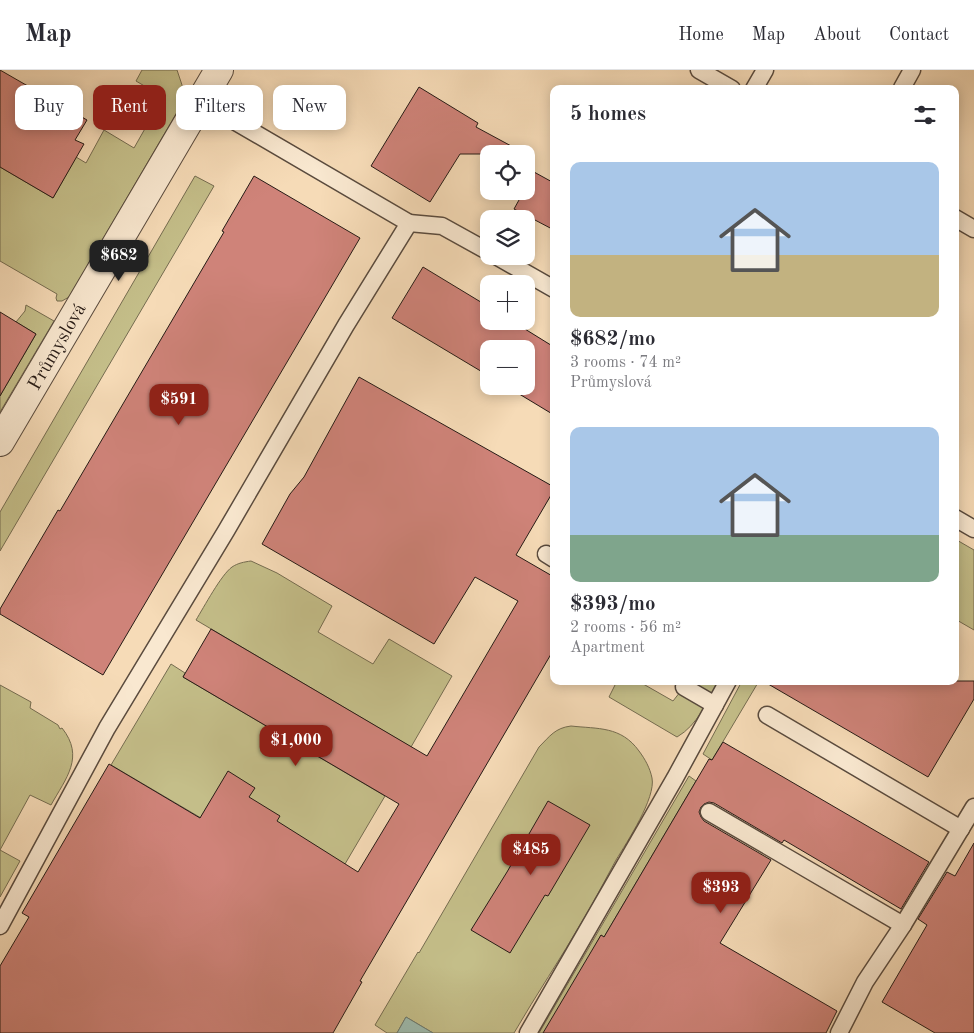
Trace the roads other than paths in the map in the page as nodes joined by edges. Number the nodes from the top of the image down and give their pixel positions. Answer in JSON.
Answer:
{"nodes":[{"id":1,"x":699,"y":70,"type":"edge"},
{"id":2,"x":765,"y":70,"type":"edge"},
{"id":3,"x":912,"y":70,"type":"edge"},
{"id":4,"x":214,"y":72,"type":"edge"},
{"id":5,"x":208,"y":85,"type":"edge"},
{"id":6,"x":725,"y":85,"type":"edge"},
{"id":7,"x":756,"y":85,"type":"edge"},
{"id":8,"x":904,"y":85,"type":"edge"},
{"id":9,"x":183,"y":130,"type":"edge"},
{"id":10,"x":250,"y":130,"type":"edge"},
{"id":11,"x":959,"y":220,"type":"edge"},
{"id":12,"x":409,"y":223,"type":"junction"},
{"id":13,"x":974,"y":229,"type":"edge"},
{"id":14,"x":480,"y":247,"type":"edge"},
{"id":15,"x":512,"y":265,"type":"edge"},
{"id":16,"x":550,"y":287,"type":"edge"},
{"id":17,"x":0,"y":442,"type":"edge"},
{"id":18,"x":959,"y":520,"type":"edge"},
{"id":19,"x":974,"y":529,"type":"edge"},
{"id":20,"x":726,"y":685,"type":"edge"},
{"id":21,"x":684,"y":687,"type":"dead end"},
{"id":22,"x":715,"y":705,"type":"junction"},
{"id":23,"x":767,"y":715,"type":"dead end"},
{"id":24,"x":974,"y":807,"type":"edge"},
{"id":25,"x":708,"y":812,"type":"dead end"},
{"id":26,"x":961,"y":829,"type":"junction"},
{"id":27,"x":903,"y":925,"type":"junction"},
{"id":28,"x":0,"y":926,"type":"edge"},
{"id":29,"x":528,"y":1033,"type":"edge"},
{"id":30,"x":839,"y":1033,"type":"edge"}],
"edges":[{"from":1,"to":6,"type":"lane"},
{"from":2,"to":7,"type":"lane"},
{"from":3,"to":8,"type":"lane"},
{"from":4,"to":5,"type":"street","name":"Průmyslová"},
{"from":9,"to":17,"type":"street","name":"Průmyslová"},
{"from":10,"to":12,"type":"lane"},
{"from":11,"to":13,"type":"lane"},
{"from":12,"to":14,"type":"lane"},
{"from":12,"to":28,"type":"lane"},
{"from":15,"to":16,"type":"lane"},
{"from":18,"to":19,"type":"lane"},
{"from":20,"to":22,"type":"lane"},
{"from":21,"to":22,"type":"lane"},
{"from":22,"to":29,"type":"lane"},
{"from":23,"to":26,"type":"lane"},
{"from":24,"to":26,"type":"lane"},
{"from":25,"to":27,"type":"lane"},
{"from":26,"to":27,"type":"lane"},
{"from":27,"to":30,"type":"lane"}]}
